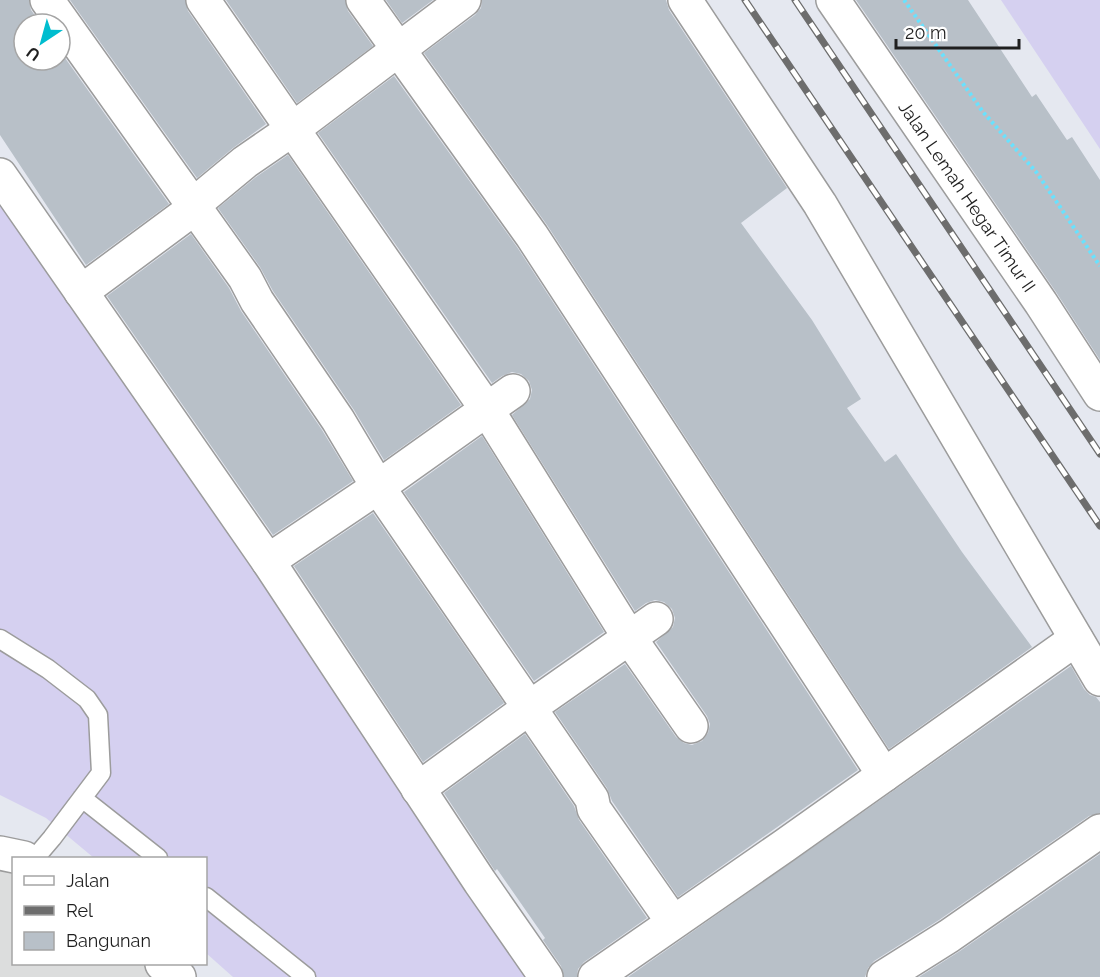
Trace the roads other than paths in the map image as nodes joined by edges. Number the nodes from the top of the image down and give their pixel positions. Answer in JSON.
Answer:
{"nodes":[{"id":1,"x":47,"y":0,"type":"edge"},
{"id":2,"x":203,"y":0,"type":"edge"},
{"id":3,"x":363,"y":0,"type":"edge"},
{"id":4,"x":464,"y":0,"type":"edge"},
{"id":5,"x":685,"y":0,"type":"edge"},
{"id":6,"x":833,"y":0,"type":"edge"},
{"id":7,"x":398,"y":49,"type":"junction"},
{"id":8,"x":293,"y":129,"type":"junction"},
{"id":9,"x":0,"y":175,"type":"edge"},
{"id":10,"x":192,"y":206,"type":"junction"},
{"id":11,"x":81,"y":292,"type":"junction"},
{"id":12,"x":1100,"y":394,"type":"edge"},
{"id":13,"x":500,"y":401,"type":"junction"},
{"id":14,"x":378,"y":487,"type":"junction"},
{"id":15,"x":268,"y":561,"type":"junction"},
{"id":16,"x":656,"y":619,"type":"dead end"},
{"id":17,"x":629,"y":637,"type":"junction"},
{"id":18,"x":0,"y":639,"type":"edge"},
{"id":19,"x":1080,"y":644,"type":"junction"},
{"id":20,"x":1100,"y":679,"type":"edge"},
{"id":21,"x":530,"y":709,"type":"junction"},
{"id":22,"x":691,"y":726,"type":"dead end"},
{"id":23,"x":884,"y":775,"type":"junction"},
{"id":24,"x":418,"y":789,"type":"junction"},
{"id":25,"x":82,"y":798,"type":"junction"},
{"id":26,"x":1100,"y":831,"type":"edge"},
{"id":27,"x":0,"y":853,"type":"edge"},
{"id":28,"x":19,"y":857,"type":"edge"},
{"id":29,"x":36,"y":857,"type":"edge"},
{"id":30,"x":157,"y":857,"type":"edge"},
{"id":31,"x":207,"y":898,"type":"edge"},
{"id":32,"x":673,"y":922,"type":"junction"},
{"id":33,"x":164,"y":965,"type":"edge"},
{"id":34,"x":179,"y":977,"type":"edge"},
{"id":35,"x":306,"y":977,"type":"edge"},
{"id":36,"x":546,"y":977,"type":"edge"},
{"id":37,"x":595,"y":977,"type":"edge"},
{"id":38,"x":884,"y":977,"type":"edge"}],
"edges":[{"from":1,"to":10,"type":"street"},
{"from":2,"to":8,"type":"street"},
{"from":3,"to":7,"type":"street"},
{"from":4,"to":7,"type":"street"},
{"from":5,"to":19,"type":"street"},
{"from":6,"to":12,"type":"street","name":"Jalan Lemah Hegar Timur II"},
{"from":7,"to":8,"type":"street"},
{"from":7,"to":23,"type":"street"},
{"from":8,"to":10,"type":"street"},
{"from":8,"to":13,"type":"street"},
{"from":9,"to":11,"type":"street"},
{"from":10,"to":11,"type":"street"},
{"from":10,"to":14,"type":"street"},
{"from":11,"to":15,"type":"street"},
{"from":13,"to":14,"type":"street"},
{"from":13,"to":17,"type":"street"},
{"from":14,"to":15,"type":"street"},
{"from":14,"to":21,"type":"street"},
{"from":15,"to":24,"type":"street"},
{"from":16,"to":17,"type":"street"},
{"from":17,"to":21,"type":"street"},
{"from":17,"to":22,"type":"street"},
{"from":18,"to":25,"type":"lane"},
{"from":19,"to":20,"type":"street"},
{"from":19,"to":23,"type":"street"},
{"from":21,"to":24,"type":"street"},
{"from":21,"to":32,"type":"street"},
{"from":23,"to":32,"type":"street"},
{"from":24,"to":36,"type":"street"},
{"from":25,"to":29,"type":"lane"},
{"from":25,"to":30,"type":"lane"},
{"from":26,"to":38,"type":"street"},
{"from":27,"to":28,"type":"street"},
{"from":31,"to":35,"type":"lane"},
{"from":32,"to":37,"type":"street"},
{"from":33,"to":34,"type":"street"}]}
